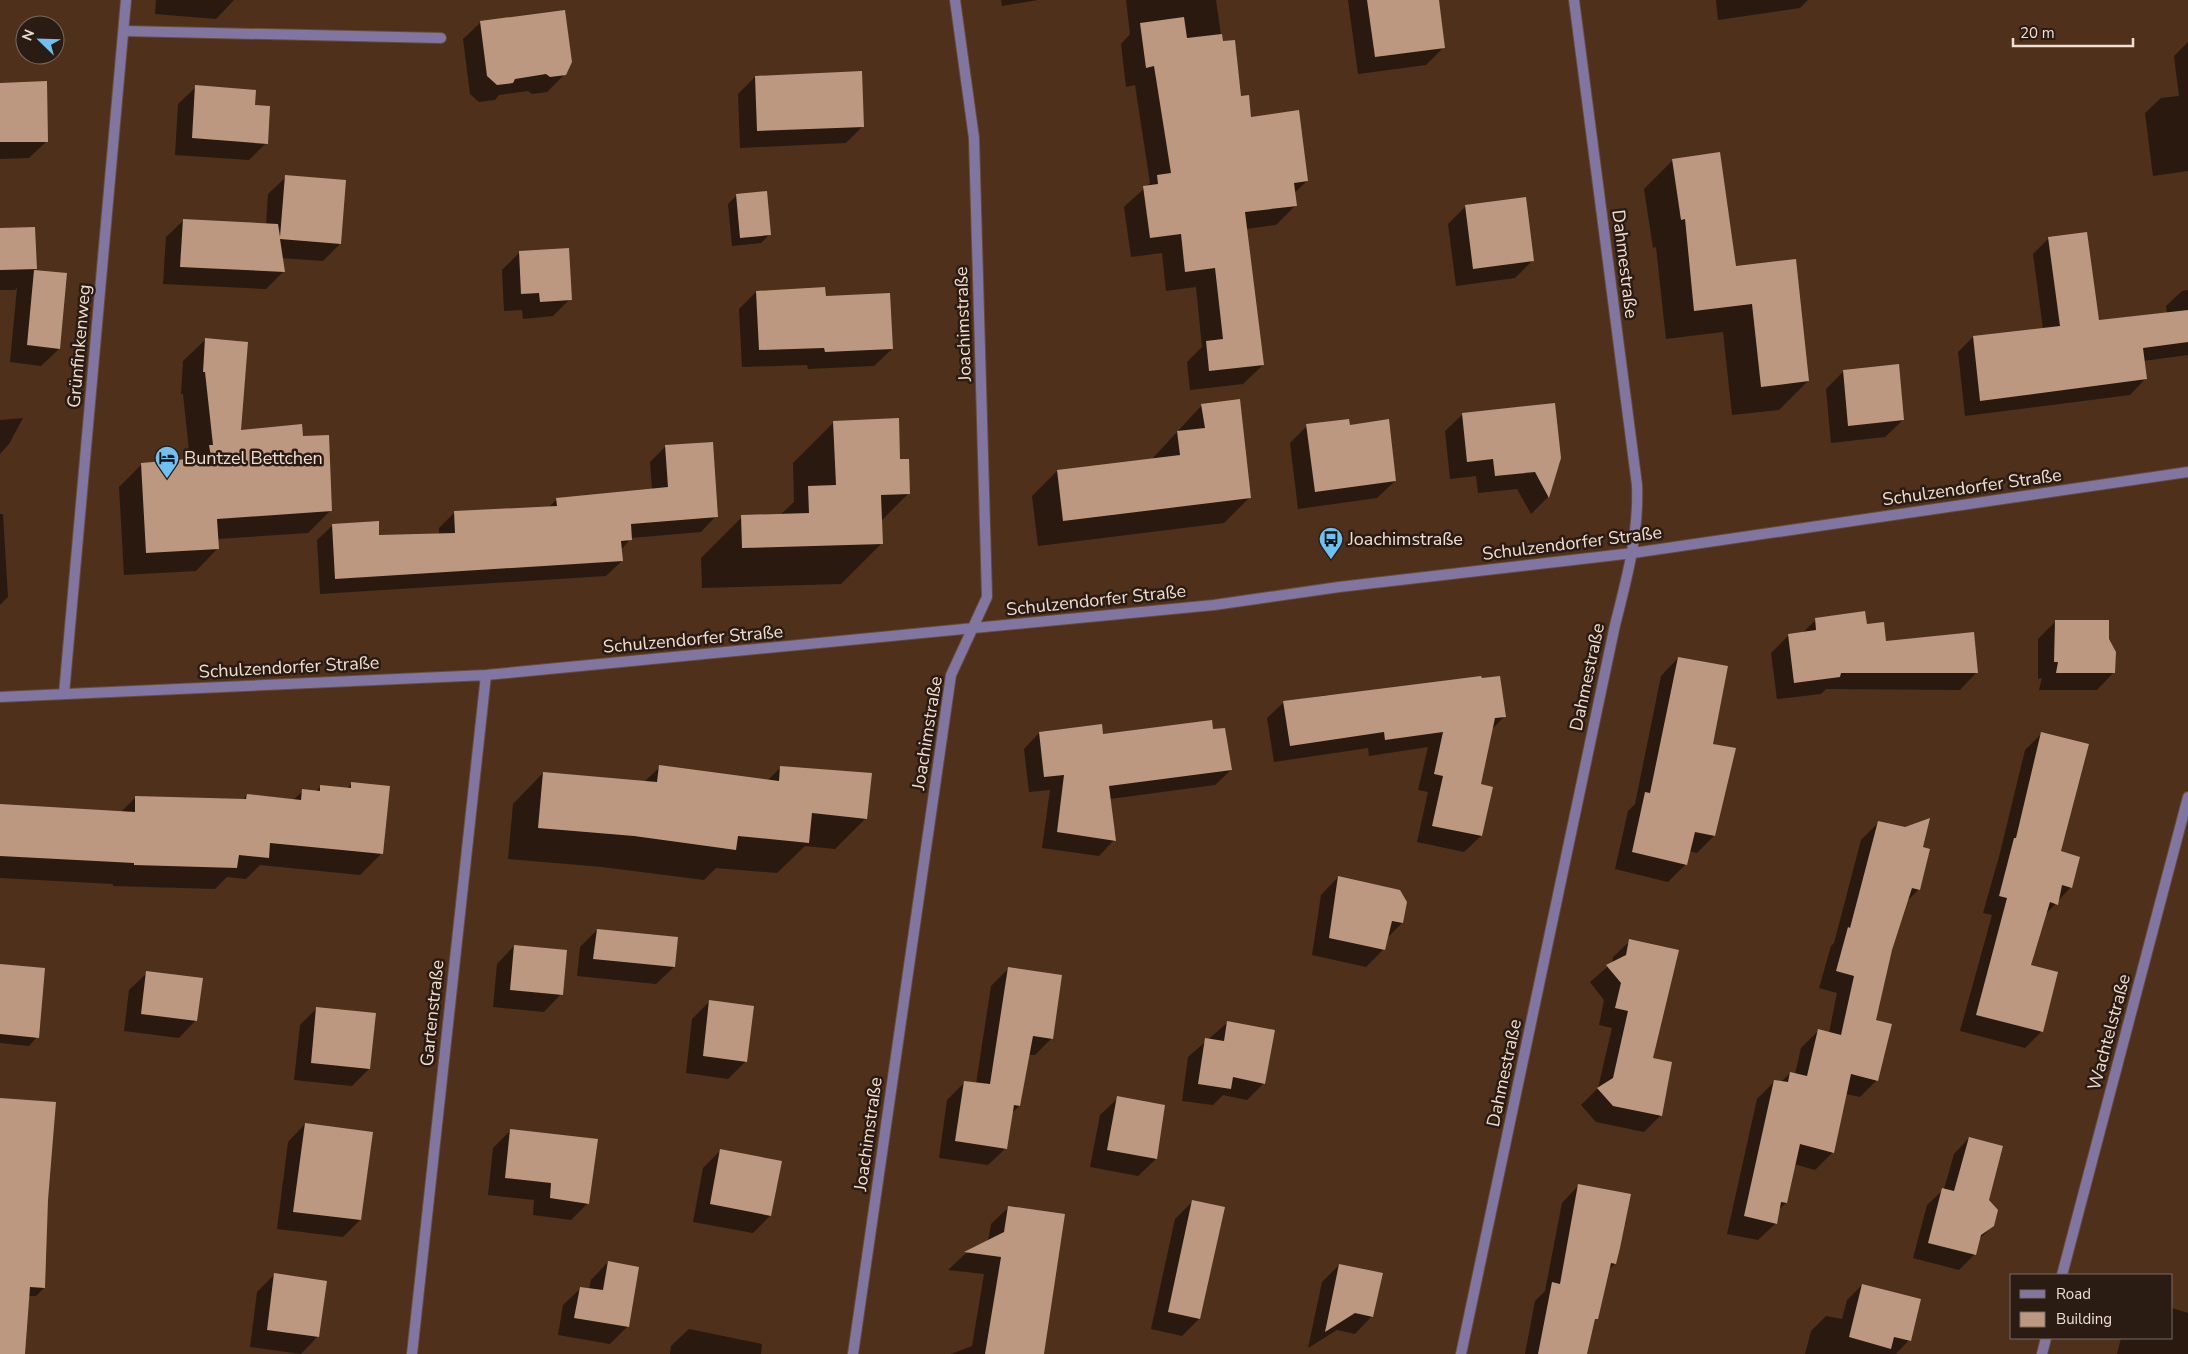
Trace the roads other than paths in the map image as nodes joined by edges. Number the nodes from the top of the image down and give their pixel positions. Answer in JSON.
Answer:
{"nodes":[{"id":1,"x":126,"y":0,"type":"edge"},
{"id":2,"x":955,"y":0,"type":"edge"},
{"id":3,"x":1574,"y":0,"type":"edge"},
{"id":4,"x":124,"y":31,"type":"junction"},
{"id":5,"x":441,"y":38,"type":"dead end"},
{"id":6,"x":2188,"y":472,"type":"edge"},
{"id":7,"x":1633,"y":553,"type":"junction"},
{"id":8,"x":973,"y":628,"type":"junction"},
{"id":9,"x":486,"y":675,"type":"junction"},
{"id":10,"x":64,"y":694,"type":"junction"},
{"id":11,"x":0,"y":697,"type":"edge"},
{"id":12,"x":2188,"y":797,"type":"edge"},
{"id":13,"x":2062,"y":1274,"type":"edge"},
{"id":14,"x":2046,"y":1339,"type":"edge"},
{"id":15,"x":412,"y":1354,"type":"edge"},
{"id":16,"x":853,"y":1354,"type":"edge"},
{"id":17,"x":1461,"y":1354,"type":"edge"},
{"id":18,"x":2042,"y":1354,"type":"edge"}],
"edges":[{"from":1,"to":4,"type":"street","name":"Grünfinkenweg"},
{"from":2,"to":8,"type":"street","name":"Joachimstraße"},
{"from":3,"to":7,"type":"street","name":"Dahmestraße"},
{"from":4,"to":5,"type":"street"},
{"from":4,"to":10,"type":"street","name":"Grünfinkenweg"},
{"from":6,"to":7,"type":"street","name":"Schulzendorfer Straße"},
{"from":7,"to":8,"type":"street","name":"Schulzendorfer Straße"},
{"from":7,"to":17,"type":"street","name":"Dahmestraße"},
{"from":8,"to":9,"type":"street","name":"Schulzendorfer Straße"},
{"from":8,"to":16,"type":"street","name":"Joachimstraße"},
{"from":9,"to":10,"type":"street","name":"Schulzendorfer Straße"},
{"from":9,"to":15,"type":"street","name":"Gartenstraße"},
{"from":10,"to":11,"type":"street","name":"Schulzendorfer Straße"},
{"from":12,"to":13,"type":"street","name":"Wachtelstraße"},
{"from":14,"to":18,"type":"street"}]}
